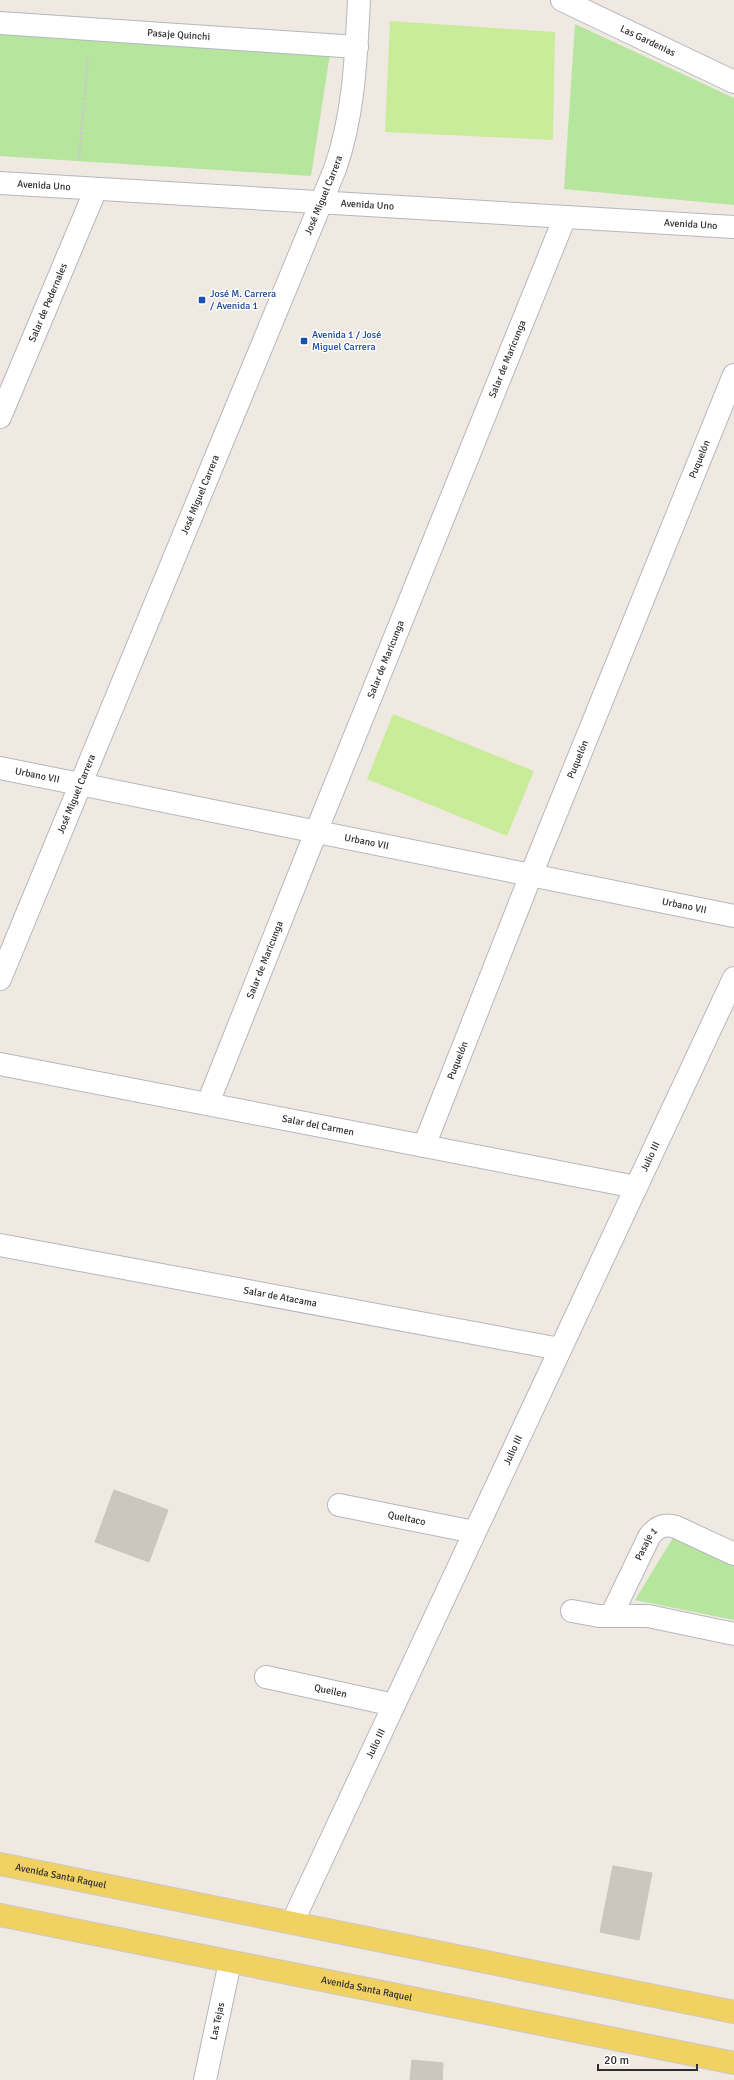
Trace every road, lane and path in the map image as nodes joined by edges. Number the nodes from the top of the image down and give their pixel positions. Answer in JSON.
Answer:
{"nodes":[{"id":1,"x":358,"y":0,"type":"edge"},
{"id":2,"x":562,"y":0,"type":"edge"},
{"id":3,"x":0,"y":23,"type":"edge"},
{"id":4,"x":90,"y":29,"type":"junction"},
{"id":5,"x":357,"y":47,"type":"junction"},
{"id":6,"x":734,"y":82,"type":"edge"},
{"id":7,"x":0,"y":183,"type":"edge"},
{"id":8,"x":86,"y":188,"type":"junction"},
{"id":9,"x":322,"y":202,"type":"junction"},
{"id":10,"x":565,"y":216,"type":"junction"},
{"id":11,"x":734,"y":227,"type":"edge"},
{"id":12,"x":734,"y":375,"type":"edge"},
{"id":13,"x":0,"y":417,"type":"edge"},
{"id":14,"x":0,"y":768,"type":"edge"},
{"id":15,"x":81,"y":784,"type":"junction"},
{"id":16,"x":316,"y":832,"type":"junction"},
{"id":17,"x":531,"y":875,"type":"junction"},
{"id":18,"x":734,"y":916,"type":"edge"},
{"id":19,"x":2,"y":970,"type":"edge"},
{"id":20,"x":734,"y":978,"type":"edge"},
{"id":21,"x":0,"y":1064,"type":"edge"},
{"id":22,"x":208,"y":1103,"type":"junction"},
{"id":23,"x":424,"y":1146,"type":"junction"},
{"id":24,"x":636,"y":1187,"type":"junction"},
{"id":25,"x":0,"y":1245,"type":"edge"},
{"id":26,"x":560,"y":1348,"type":"junction"},
{"id":27,"x":339,"y":1505,"type":"dead end"},
{"id":28,"x":474,"y":1532,"type":"junction"},
{"id":29,"x":734,"y":1554,"type":"edge"},
{"id":30,"x":572,"y":1611,"type":"dead end"},
{"id":31,"x":612,"y":1616,"type":"junction"},
{"id":32,"x":734,"y":1634,"type":"edge"},
{"id":33,"x":266,"y":1678,"type":"dead end"},
{"id":34,"x":394,"y":1704,"type":"junction"},
{"id":35,"x":0,"y":1864,"type":"edge"},
{"id":36,"x":0,"y":1915,"type":"edge"},
{"id":37,"x":292,"y":1923,"type":"junction"},
{"id":38,"x":230,"y":1962,"type":"junction"},
{"id":39,"x":734,"y":2012,"type":"edge"},
{"id":40,"x":734,"y":2063,"type":"edge"},
{"id":41,"x":205,"y":2080,"type":"edge"}],
"edges":[{"from":1,"to":5,"type":"street","name":"José Miguel Carrera"},
{"from":2,"to":6,"type":"street","name":"Las Gardenias"},
{"from":3,"to":4,"type":"street","name":"Pasaje Quinchi"},
{"from":4,"to":5,"type":"street","name":"Pasaje Quinchi"},
{"from":4,"to":8,"type":"path"},
{"from":5,"to":9,"type":"street","name":"José Miguel Carrera"},
{"from":7,"to":8,"type":"street","name":"Avenida Uno"},
{"from":8,"to":9,"type":"street","name":"Avenida Uno"},
{"from":8,"to":13,"type":"street","name":"Salar de Pedernales"},
{"from":9,"to":10,"type":"street","name":"Avenida Uno"},
{"from":9,"to":15,"type":"street","name":"José Miguel Carrera"},
{"from":10,"to":11,"type":"street","name":"Avenida Uno"},
{"from":10,"to":16,"type":"street","name":"Salar de Maricunga"},
{"from":12,"to":17,"type":"street","name":"Puquelón"},
{"from":14,"to":15,"type":"street","name":"Urbano VII"},
{"from":15,"to":16,"type":"street","name":"Urbano VII"},
{"from":15,"to":19,"type":"street","name":"José Miguel Carrera"},
{"from":16,"to":17,"type":"street","name":"Urbano VII"},
{"from":16,"to":22,"type":"street","name":"Salar de Maricunga"},
{"from":17,"to":18,"type":"street","name":"Urbano VII"},
{"from":17,"to":23,"type":"street","name":"Puquelón"},
{"from":20,"to":24,"type":"street","name":"Julio III"},
{"from":21,"to":22,"type":"street","name":"Salar del Carmen"},
{"from":22,"to":23,"type":"street","name":"Salar del Carmen"},
{"from":23,"to":24,"type":"street","name":"Salar del Carmen"},
{"from":24,"to":26,"type":"street","name":"Julio III"},
{"from":25,"to":26,"type":"street","name":"Salar de Atacama"},
{"from":26,"to":28,"type":"street","name":"Julio III"},
{"from":27,"to":28,"type":"street","name":"Queltaco"},
{"from":28,"to":34,"type":"street","name":"Julio III"},
{"from":29,"to":31,"type":"street","name":"Pasaje 1"},
{"from":30,"to":31,"type":"street"},
{"from":31,"to":32,"type":"street"},
{"from":33,"to":34,"type":"street","name":"Queilen"},
{"from":34,"to":37,"type":"street","name":"Julio III"},
{"from":35,"to":37,"type":"main road","name":"Avenida Santa Raquel"},
{"from":36,"to":38,"type":"main road","name":"Avenida Santa Raquel"},
{"from":37,"to":39,"type":"main road","name":"Avenida Santa Raquel"},
{"from":38,"to":40,"type":"main road","name":"Avenida Santa Raquel"},
{"from":38,"to":41,"type":"street","name":"Las Tejas"}]}
